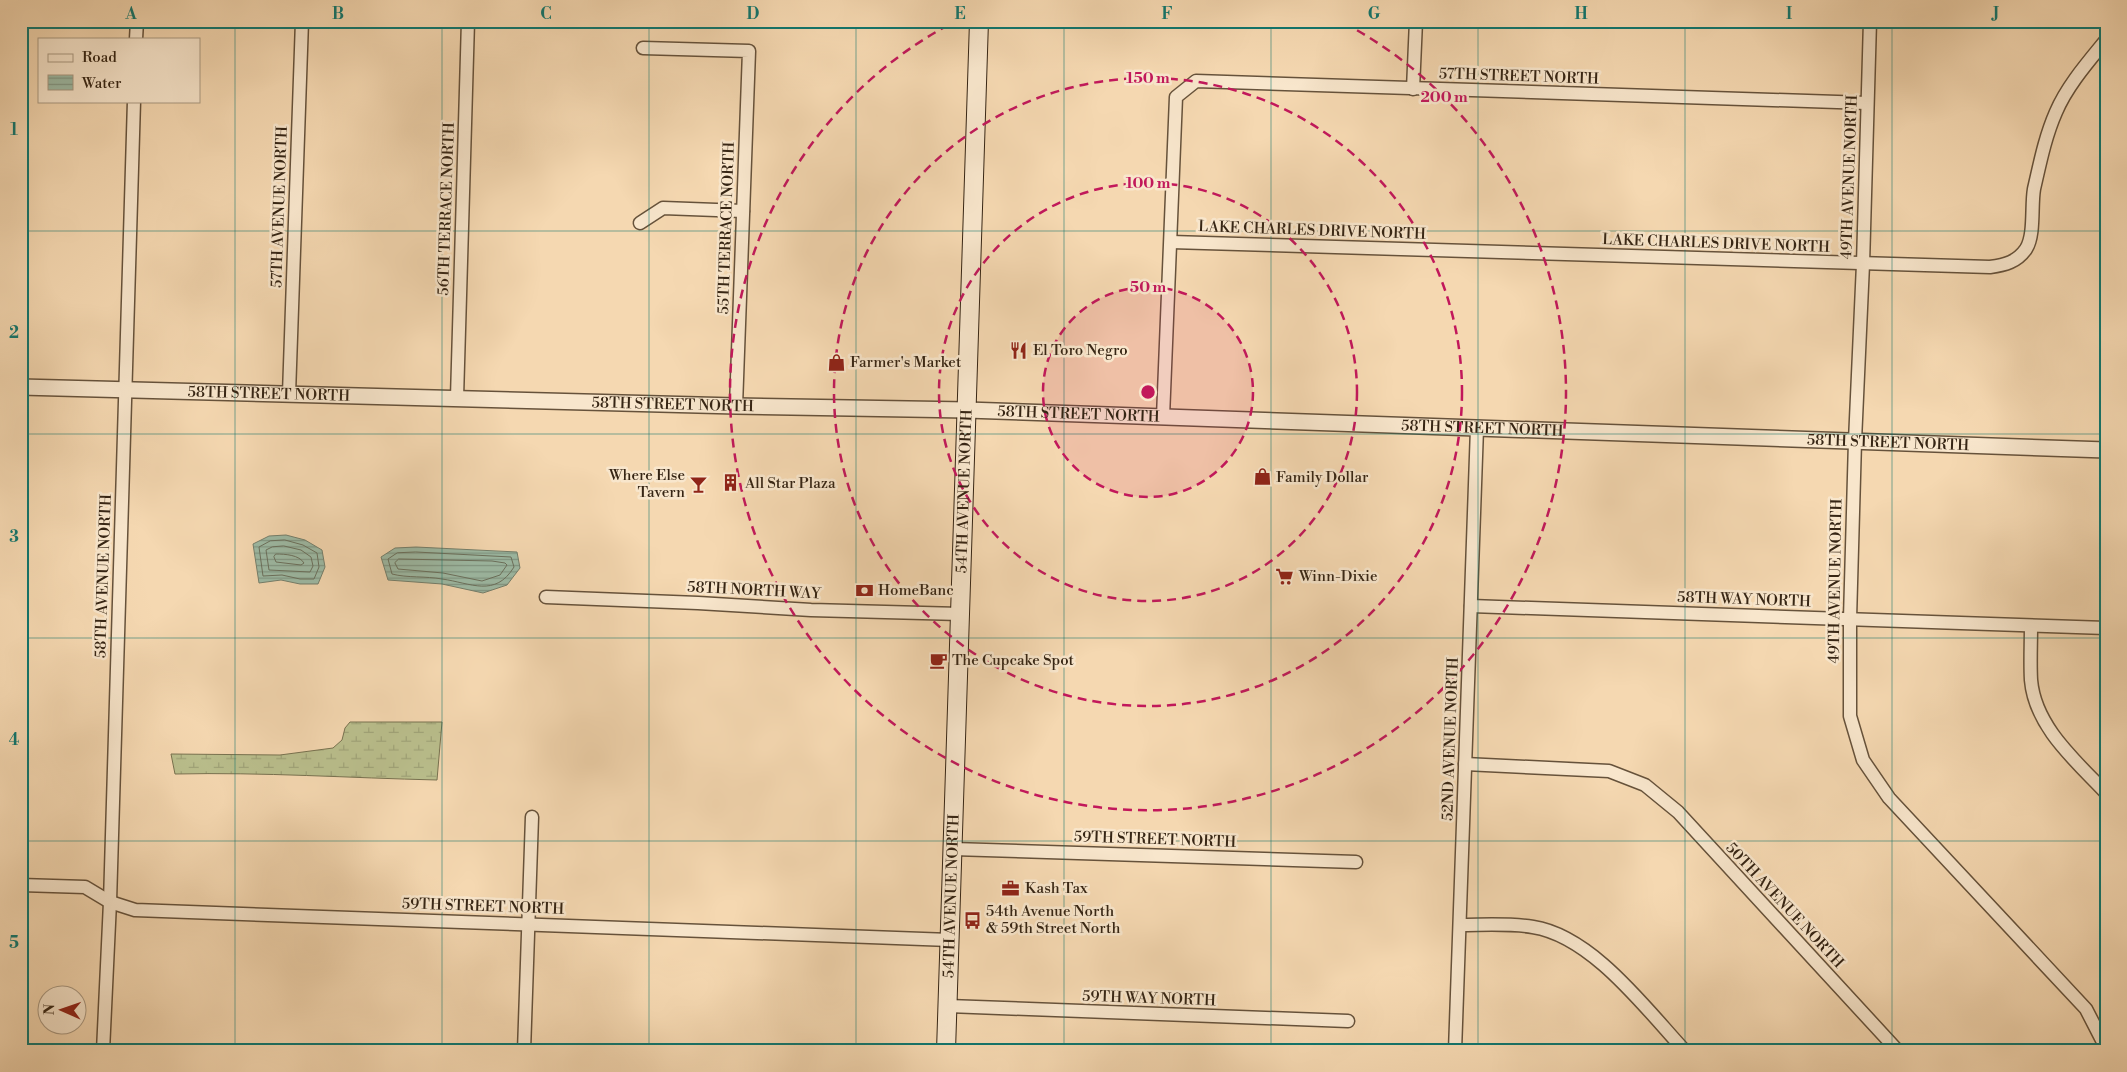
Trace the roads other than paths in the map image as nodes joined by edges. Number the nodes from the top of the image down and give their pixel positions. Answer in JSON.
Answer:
{"nodes":[{"id":1,"x":137,"y":21,"type":"edge"},
{"id":2,"x":302,"y":21,"type":"edge"},
{"id":3,"x":468,"y":21,"type":"edge"},
{"id":4,"x":979,"y":21,"type":"edge"},
{"id":5,"x":1416,"y":21,"type":"edge"},
{"id":6,"x":1870,"y":21,"type":"edge"},
{"id":7,"x":136,"y":38,"type":"edge"},
{"id":8,"x":2106,"y":40,"type":"edge"},
{"id":9,"x":643,"y":48,"type":"dead end"},
{"id":10,"x":1413,"y":89,"type":"junction"},
{"id":11,"x":134,"y":102,"type":"edge"},
{"id":12,"x":1868,"y":104,"type":"junction"},
{"id":13,"x":743,"y":211,"type":"junction"},
{"id":14,"x":640,"y":224,"type":"dead end"},
{"id":15,"x":1171,"y":242,"type":"junction"},
{"id":16,"x":1863,"y":264,"type":"junction"},
{"id":17,"x":21,"y":387,"type":"edge"},
{"id":18,"x":124,"y":390,"type":"junction"},
{"id":19,"x":289,"y":394,"type":"junction"},
{"id":20,"x":457,"y":398,"type":"junction"},
{"id":21,"x":736,"y":406,"type":"junction"},
{"id":22,"x":967,"y":410,"type":"junction"},
{"id":23,"x":1163,"y":417,"type":"junction"},
{"id":24,"x":1477,"y":428,"type":"junction"},
{"id":25,"x":1855,"y":441,"type":"junction"},
{"id":26,"x":2106,"y":450,"type":"edge"},
{"id":27,"x":546,"y":598,"type":"dead end"},
{"id":28,"x":1471,"y":606,"type":"junction"},
{"id":29,"x":960,"y":614,"type":"junction"},
{"id":30,"x":1850,"y":619,"type":"junction"},
{"id":31,"x":2032,"y":626,"type":"junction"},
{"id":32,"x":2106,"y":628,"type":"edge"},
{"id":33,"x":1465,"y":764,"type":"junction"},
{"id":34,"x":2106,"y":793,"type":"edge"},
{"id":35,"x":532,"y":816,"type":"dead end"},
{"id":36,"x":953,"y":849,"type":"junction"},
{"id":37,"x":1356,"y":862,"type":"dead end"},
{"id":38,"x":21,"y":885,"type":"edge"},
{"id":39,"x":110,"y":902,"type":"junction"},
{"id":40,"x":528,"y":924,"type":"junction"},
{"id":41,"x":1460,"y":925,"type":"junction"},
{"id":42,"x":950,"y":940,"type":"junction"},
{"id":43,"x":948,"y":1006,"type":"junction"},
{"id":44,"x":1348,"y":1022,"type":"dead end"},
{"id":45,"x":104,"y":1051,"type":"edge"},
{"id":46,"x":524,"y":1051,"type":"edge"},
{"id":47,"x":946,"y":1051,"type":"edge"},
{"id":48,"x":1455,"y":1051,"type":"edge"},
{"id":49,"x":1685,"y":1051,"type":"edge"},
{"id":50,"x":1898,"y":1051,"type":"edge"},
{"id":51,"x":2104,"y":1051,"type":"edge"}],
"edges":[{"from":1,"to":7,"type":"street"},
{"from":2,"to":19,"type":"street","name":"57TH AVENUE NORTH"},
{"from":3,"to":20,"type":"street","name":"56TH TERRACE NORTH"},
{"from":4,"to":22,"type":"main road","name":"54TH AVENUE NORTH"},
{"from":5,"to":10,"type":"street"},
{"from":6,"to":12,"type":"street","name":"49TH AVENUE NORTH"},
{"from":8,"to":16,"type":"street","name":"LAKE CHARLES DRIVE NORTH"},
{"from":9,"to":13,"type":"street","name":"55TH TERRACE NORTH"},
{"from":10,"to":12,"type":"street","name":"57TH STREET NORTH"},
{"from":10,"to":15,"type":"street","name":"57TH STREET NORTH"},
{"from":11,"to":18,"type":"street","name":"58TH AVENUE NORTH"},
{"from":12,"to":16,"type":"street","name":"49TH AVENUE NORTH"},
{"from":13,"to":14,"type":"street"},
{"from":13,"to":21,"type":"street","name":"55TH TERRACE NORTH"},
{"from":15,"to":16,"type":"street","name":"LAKE CHARLES DRIVE NORTH"},
{"from":15,"to":23,"type":"street"},
{"from":16,"to":25,"type":"street","name":"49TH AVENUE NORTH"},
{"from":17,"to":18,"type":"street","name":"58TH STREET NORTH"},
{"from":18,"to":19,"type":"street","name":"58TH STREET NORTH"},
{"from":18,"to":39,"type":"street","name":"58TH AVENUE NORTH"},
{"from":19,"to":20,"type":"street","name":"58TH STREET NORTH"},
{"from":20,"to":21,"type":"street","name":"58TH STREET NORTH"},
{"from":21,"to":22,"type":"street","name":"58TH STREET NORTH"},
{"from":22,"to":23,"type":"street","name":"58TH STREET NORTH"},
{"from":22,"to":29,"type":"main road","name":"54TH AVENUE NORTH"},
{"from":23,"to":24,"type":"street","name":"58TH STREET NORTH"},
{"from":24,"to":25,"type":"street","name":"58TH STREET NORTH"},
{"from":24,"to":28,"type":"street","name":"52ND AVENUE NORTH"},
{"from":25,"to":26,"type":"street","name":"58TH STREET NORTH"},
{"from":25,"to":30,"type":"street","name":"49TH AVENUE NORTH"},
{"from":27,"to":29,"type":"street","name":"58TH NORTH WAY"},
{"from":28,"to":30,"type":"street","name":"58TH WAY NORTH"},
{"from":28,"to":33,"type":"street","name":"52ND AVENUE NORTH"},
{"from":29,"to":36,"type":"main road","name":"54TH AVENUE NORTH"},
{"from":30,"to":31,"type":"street","name":"58TH WAY NORTH"},
{"from":30,"to":51,"type":"street","name":"49TH AVENUE NORTH"},
{"from":31,"to":32,"type":"street","name":"58TH WAY NORTH"},
{"from":31,"to":34,"type":"street"},
{"from":33,"to":41,"type":"street","name":"52ND AVENUE NORTH"},
{"from":33,"to":50,"type":"street","name":"50TH AVENUE NORTH"},
{"from":35,"to":40,"type":"street"},
{"from":36,"to":37,"type":"street","name":"59TH STREET NORTH"},
{"from":36,"to":42,"type":"main road","name":"54TH AVENUE NORTH"},
{"from":38,"to":39,"type":"street","name":"59TH STREET NORTH"},
{"from":39,"to":40,"type":"street","name":"59TH STREET NORTH"},
{"from":39,"to":45,"type":"street","name":"58TH AVENUE NORTH"},
{"from":40,"to":42,"type":"street","name":"59TH STREET NORTH"},
{"from":40,"to":46,"type":"street"},
{"from":41,"to":48,"type":"street","name":"52ND AVENUE NORTH"},
{"from":41,"to":49,"type":"street"},
{"from":42,"to":43,"type":"main road","name":"54TH AVENUE NORTH"},
{"from":43,"to":44,"type":"street","name":"59TH WAY NORTH"},
{"from":43,"to":47,"type":"main road","name":"54TH AVENUE NORTH"}]}
